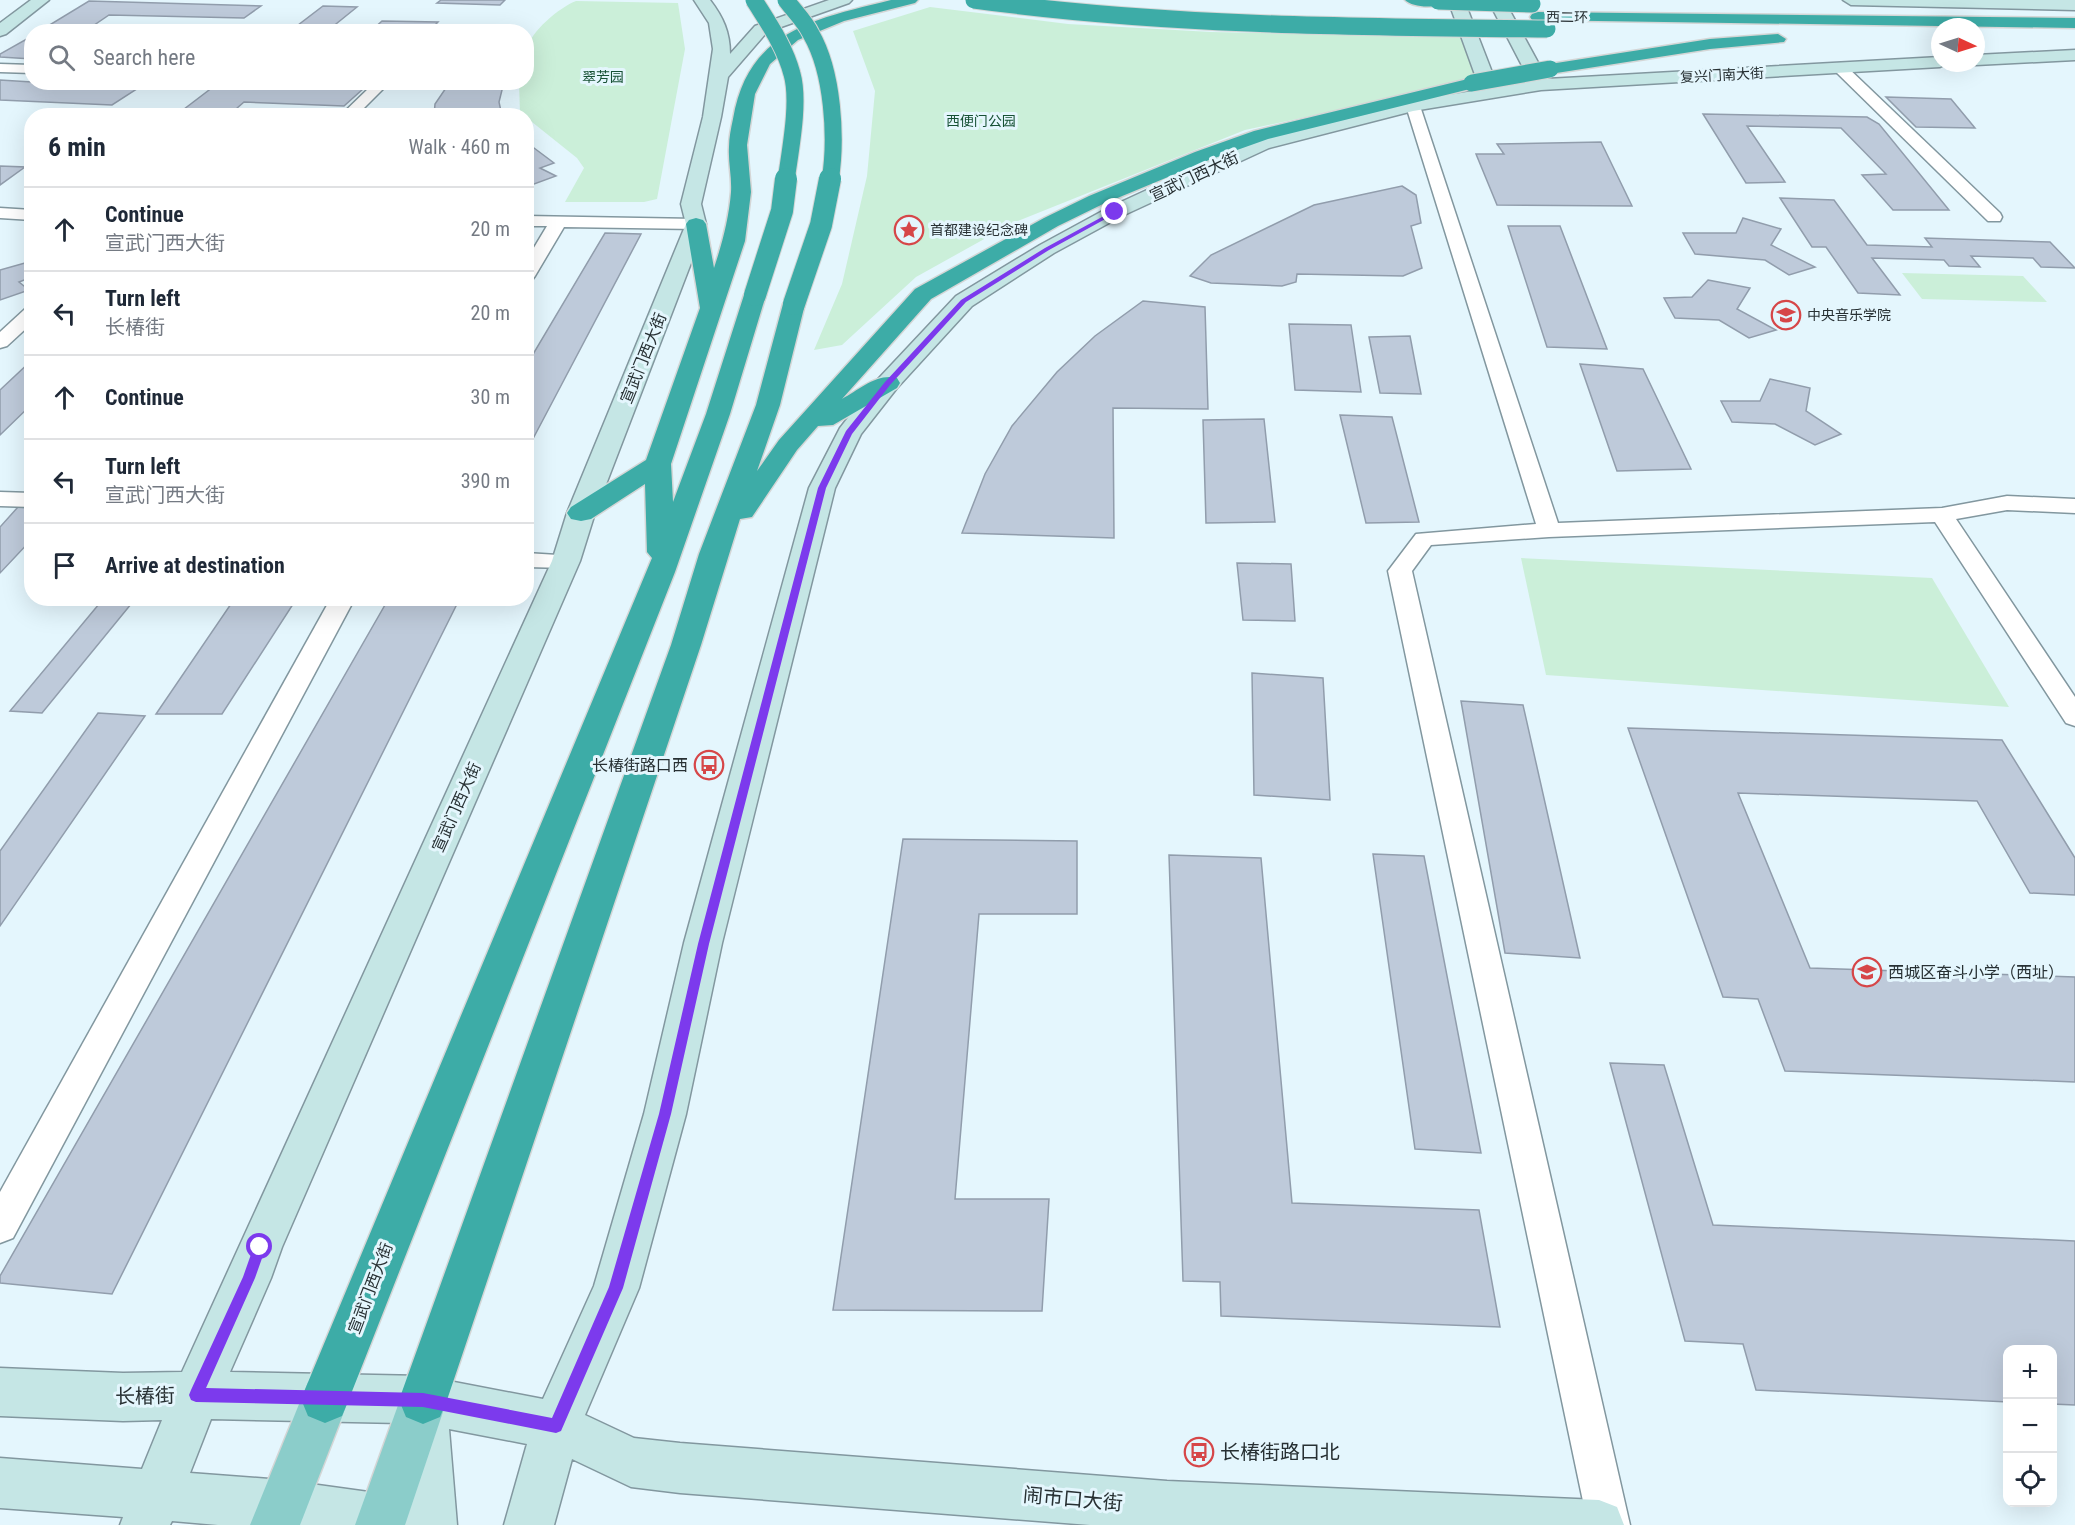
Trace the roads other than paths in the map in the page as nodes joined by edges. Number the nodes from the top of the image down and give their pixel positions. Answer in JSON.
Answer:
{"nodes":[{"id":1,"x":28,"y":0,"type":"edge"},
{"id":2,"x":41,"y":0,"type":"edge"},
{"id":3,"x":702,"y":0,"type":"edge"},
{"id":4,"x":754,"y":0,"type":"edge"},
{"id":5,"x":786,"y":0,"type":"edge"},
{"id":6,"x":844,"y":0,"type":"edge"},
{"id":7,"x":910,"y":0,"type":"edge"},
{"id":8,"x":974,"y":0,"type":"edge"},
{"id":9,"x":1059,"y":0,"type":"edge"},
{"id":10,"x":1413,"y":0,"type":"edge"},
{"id":11,"x":1456,"y":0,"type":"edge"},
{"id":12,"x":1474,"y":0,"type":"edge"},
{"id":13,"x":1496,"y":0,"type":"edge"},
{"id":14,"x":1851,"y":0,"type":"edge"},
{"id":15,"x":1437,"y":1,"type":"edge"},
{"id":16,"x":1930,"y":1,"type":"edge"},
{"id":17,"x":2075,"y":5,"type":"edge"},
{"id":18,"x":713,"y":15,"type":"junction"},
{"id":19,"x":1539,"y":17,"type":"junction"},
{"id":20,"x":0,"y":19,"type":"edge"},
{"id":21,"x":788,"y":20,"type":"junction"},
{"id":22,"x":2075,"y":23,"type":"edge"},
{"id":23,"x":0,"y":31,"type":"edge"},
{"id":24,"x":1931,"y":33,"type":"edge"},
{"id":25,"x":1931,"y":33,"type":"edge"},
{"id":26,"x":1985,"y":34,"type":"edge"},
{"id":27,"x":2075,"y":35,"type":"edge"},
{"id":28,"x":1837,"y":37,"type":"dead end"},
{"id":29,"x":1792,"y":39,"type":"dead end"},
{"id":30,"x":1491,"y":41,"type":"dead end"},
{"id":31,"x":2073,"y":56,"type":"edge"},
{"id":32,"x":1985,"y":60,"type":"edge"},
{"id":33,"x":1500,"y":62,"type":"dead end"},
{"id":34,"x":1931,"y":63,"type":"edge"},
{"id":35,"x":0,"y":68,"type":"edge"},
{"id":36,"x":1840,"y":68,"type":"junction"},
{"id":37,"x":24,"y":69,"type":"edge"},
{"id":38,"x":720,"y":75,"type":"junction"},
{"id":39,"x":1541,"y":85,"type":"junction"},
{"id":40,"x":375,"y":90,"type":"edge"},
{"id":41,"x":1504,"y":92,"type":"junction"},
{"id":42,"x":1413,"y":106,"type":"junction"},
{"id":43,"x":356,"y":108,"type":"edge"},
{"id":44,"x":0,"y":213,"type":"edge"},
{"id":45,"x":24,"y":214,"type":"edge"},
{"id":46,"x":1994,"y":217,"type":"dead end"},
{"id":47,"x":534,"y":221,"type":"edge"},
{"id":48,"x":559,"y":221,"type":"junction"},
{"id":49,"x":696,"y":224,"type":"junction"},
{"id":50,"x":534,"y":263,"type":"edge"},
{"id":51,"x":710,"y":313,"type":"junction"},
{"id":52,"x":24,"y":320,"type":"edge"},
{"id":53,"x":0,"y":342,"type":"edge"},
{"id":54,"x":888,"y":383,"type":"junction"},
{"id":55,"x":788,"y":445,"type":"junction"},
{"id":56,"x":658,"y":464,"type":"junction"},
{"id":57,"x":0,"y":499,"type":"edge"},
{"id":58,"x":24,"y":500,"type":"edge"},
{"id":59,"x":2075,"y":506,"type":"edge"},
{"id":60,"x":581,"y":513,"type":"junction"},
{"id":61,"x":1942,"y":515,"type":"junction"},
{"id":62,"x":1549,"y":530,"type":"junction"},
{"id":63,"x":713,"y":554,"type":"junction"},
{"id":64,"x":534,"y":560,"type":"edge"},
{"id":65,"x":566,"y":561,"type":"junction"},
{"id":66,"x":661,"y":572,"type":"junction"},
{"id":67,"x":339,"y":606,"type":"edge"},
{"id":68,"x":2075,"y":717,"type":"edge"},
{"id":69,"x":0,"y":1226,"type":"edge"},
{"id":70,"x":0,"y":1392,"type":"edge"},
{"id":71,"x":196,"y":1395,"type":"junction"},
{"id":72,"x":325,"y":1399,"type":"junction"},
{"id":73,"x":423,"y":1400,"type":"junction"},
{"id":74,"x":556,"y":1426,"type":"junction"},
{"id":75,"x":0,"y":1483,"type":"edge"},
{"id":76,"x":151,"y":1510,"type":"edge"},
{"id":77,"x":278,"y":1515,"type":"edge"},
{"id":78,"x":395,"y":1523,"type":"edge"},
{"id":79,"x":432,"y":1525,"type":"edge"},
{"id":80,"x":529,"y":1525,"type":"edge"},
{"id":81,"x":1599,"y":1525,"type":"edge"},
{"id":82,"x":1610,"y":1525,"type":"edge"}],
"edges":[{"from":1,"to":20,"type":"street"},
{"from":2,"to":23,"type":"street"},
{"from":3,"to":18,"type":"street","name":"宣武门西大街"},
{"from":4,"to":66,"type":"highway","name":"宣武门西大街","bridge":true},
{"from":5,"to":63,"type":"highway","bridge":true},
{"from":6,"to":21,"type":"street","name":"宣武门西大街"},
{"from":7,"to":51,"type":"highway"},
{"from":8,"to":19,"type":"highway","name":"西二环","bridge":true},
{"from":9,"to":19,"type":"highway","name":"西二环"},
{"from":10,"to":15,"type":"highway"},
{"from":11,"to":41,"type":"street"},
{"from":12,"to":30,"type":"street"},
{"from":13,"to":39,"type":"street"},
{"from":14,"to":16,"type":"street"},
{"from":15,"to":19,"type":"highway","bridge":true},
{"from":16,"to":17,"type":"street"},
{"from":18,"to":21,"type":"street"},
{"from":18,"to":38,"type":"street","name":"宣武门西大街"},
{"from":19,"to":22,"type":"highway","name":"西二环"},
{"from":19,"to":24,"type":"highway","name":"西二环"},
{"from":21,"to":38,"type":"street","name":"宣武门西大街"},
{"from":25,"to":28,"type":"highway"},
{"from":26,"to":27,"type":"highway"},
{"from":29,"to":55,"type":"highway","bridge":true},
{"from":31,"to":32,"type":"street"},
{"from":33,"to":41,"type":"street"},
{"from":34,"to":36,"type":"street","name":"复兴门南大街"},
{"from":35,"to":37,"type":"street"},
{"from":36,"to":39,"type":"street","name":"复兴门南大街"},
{"from":36,"to":46,"type":"street"},
{"from":38,"to":49,"type":"street","name":"宣武门西大街"},
{"from":39,"to":41,"type":"street","name":"复兴门南大街"},
{"from":40,"to":43,"type":"street"},
{"from":41,"to":42,"type":"street","name":"宣武门西大街"},
{"from":42,"to":54,"type":"street","name":"宣武门西大街"},
{"from":42,"to":62,"type":"street"},
{"from":44,"to":45,"type":"street"},
{"from":47,"to":48,"type":"street"},
{"from":48,"to":49,"type":"street"},
{"from":48,"to":50,"type":"street"},
{"from":49,"to":51,"type":"highway"},
{"from":49,"to":60,"type":"street","name":"宣武门西大街"},
{"from":51,"to":56,"type":"highway"},
{"from":52,"to":53,"type":"street"},
{"from":54,"to":55,"type":"highway"},
{"from":54,"to":74,"type":"street","name":"宣武门西大街"},
{"from":55,"to":63,"type":"highway"},
{"from":56,"to":60,"type":"highway"},
{"from":56,"to":66,"type":"highway"},
{"from":57,"to":58,"type":"street"},
{"from":59,"to":61,"type":"street"},
{"from":60,"to":65,"type":"street","name":"宣武门西大街"},
{"from":61,"to":62,"type":"street"},
{"from":61,"to":68,"type":"street"},
{"from":62,"to":82,"type":"street"},
{"from":63,"to":73,"type":"highway"},
{"from":64,"to":65,"type":"street"},
{"from":65,"to":71,"type":"street","name":"宣武门西大街"},
{"from":66,"to":72,"type":"highway","name":"宣武门西大街"},
{"from":67,"to":69,"type":"street"},
{"from":70,"to":71,"type":"street","name":"长椿街"},
{"from":71,"to":72,"type":"street","name":"长椿街"},
{"from":71,"to":76,"type":"street","name":"宣武门西大街"},
{"from":72,"to":73,"type":"street","name":"长椿街"},
{"from":72,"to":77,"type":"main road"},
{"from":73,"to":74,"type":"street","name":"闹市口大街"},
{"from":73,"to":78,"type":"main road"},
{"from":73,"to":79,"type":"street"},
{"from":74,"to":80,"type":"street","name":"宣武门西大街"},
{"from":74,"to":81,"type":"street","name":"闹市口大街"},
{"from":75,"to":76,"type":"street"},
{"from":76,"to":77,"type":"street"},
{"from":77,"to":78,"type":"street"}]}
